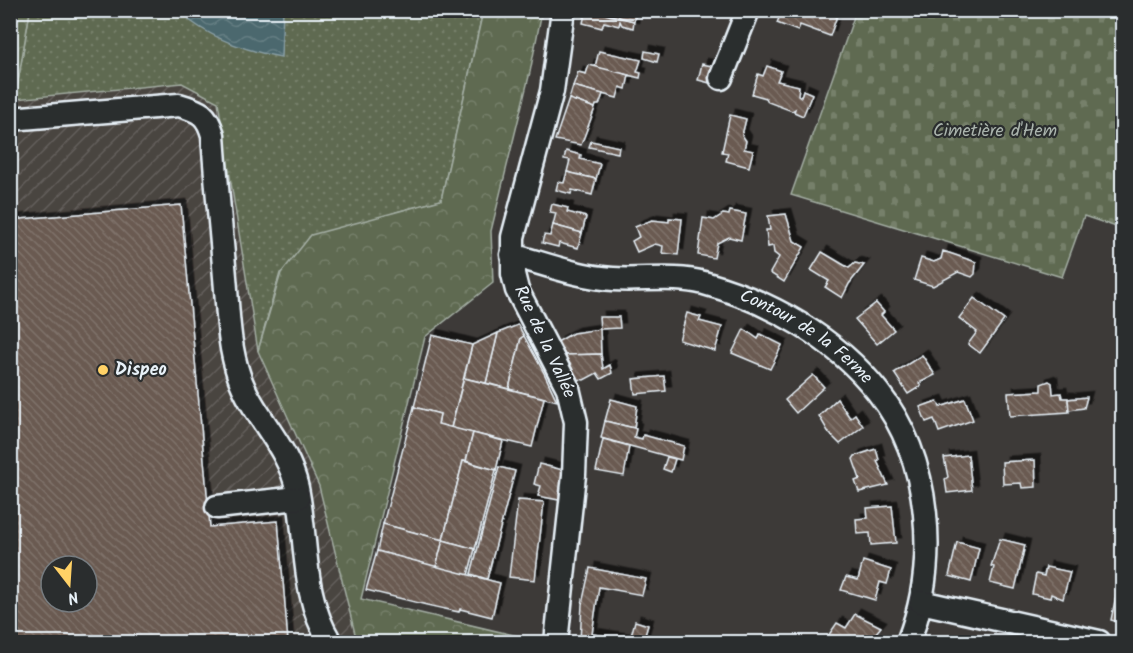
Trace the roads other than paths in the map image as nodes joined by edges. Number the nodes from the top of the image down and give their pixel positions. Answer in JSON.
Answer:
{"nodes":[{"id":1,"x":563,"y":10,"type":"edge"},
{"id":2,"x":748,"y":10,"type":"edge"},
{"id":3,"x":721,"y":78,"type":"dead end"},
{"id":4,"x":10,"y":119,"type":"edge"},
{"id":5,"x":512,"y":255,"type":"junction"},
{"id":6,"x":298,"y":498,"type":"junction"},
{"id":7,"x":217,"y":507,"type":"dead end"},
{"id":8,"x":921,"y":602,"type":"junction"},
{"id":9,"x":330,"y":642,"type":"edge"},
{"id":10,"x":556,"y":642,"type":"edge"},
{"id":11,"x":908,"y":642,"type":"edge"},
{"id":12,"x":1099,"y":642,"type":"edge"}],
"edges":[{"from":1,"to":5,"type":"street","name":"Rue de la Vallée"},
{"from":2,"to":3,"type":"street"},
{"from":4,"to":6,"type":"street"},
{"from":5,"to":8,"type":"street","name":"Contour de la Ferme"},
{"from":5,"to":10,"type":"street","name":"Rue de la Vallée"},
{"from":6,"to":7,"type":"street"},
{"from":6,"to":9,"type":"street"},
{"from":8,"to":11,"type":"street","name":"Contour de la Ferme"},
{"from":8,"to":12,"type":"street"}]}
